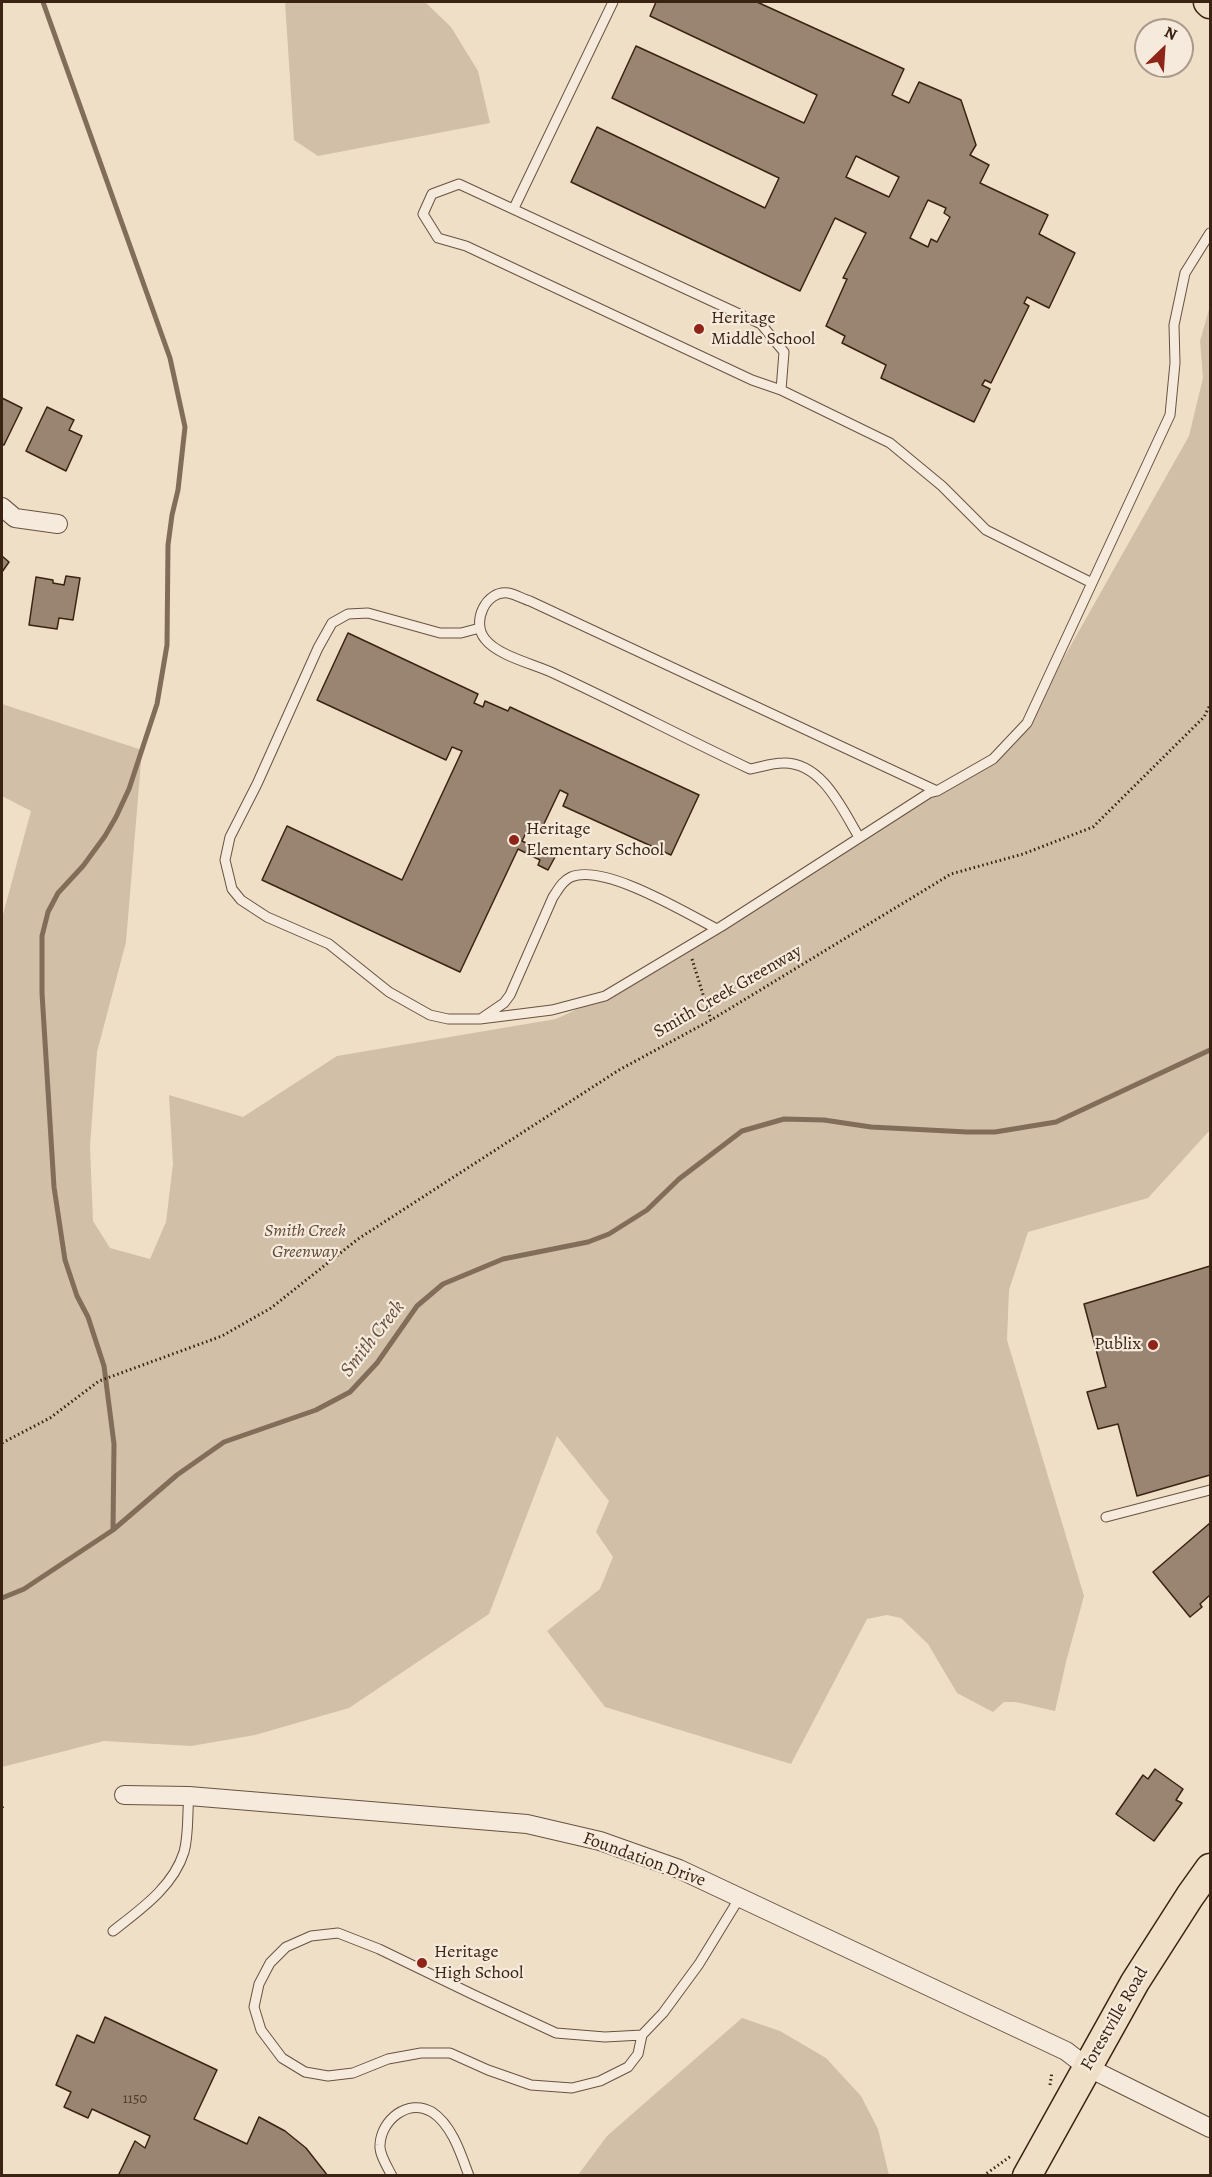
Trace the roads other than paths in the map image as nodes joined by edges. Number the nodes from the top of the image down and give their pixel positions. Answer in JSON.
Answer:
{"nodes":[{"id":1,"x":614,"y":2,"type":"edge"},
{"id":2,"x":514,"y":208,"type":"junction"},
{"id":3,"x":1210,"y":234,"type":"edge"},
{"id":4,"x":781,"y":390,"type":"junction"},
{"id":5,"x":2,"y":507,"type":"edge"},
{"id":6,"x":58,"y":524,"type":"dead end"},
{"id":7,"x":1092,"y":583,"type":"junction"},
{"id":8,"x":480,"y":628,"type":"junction"},
{"id":9,"x":936,"y":790,"type":"junction"},
{"id":10,"x":859,"y":837,"type":"junction"},
{"id":11,"x":717,"y":929,"type":"junction"},
{"id":12,"x":480,"y":1019,"type":"junction"},
{"id":13,"x":1210,"y":1490,"type":"edge"},
{"id":14,"x":1106,"y":1517,"type":"dead end"},
{"id":15,"x":124,"y":1796,"type":"dead end"},
{"id":16,"x":189,"y":1796,"type":"junction"},
{"id":17,"x":1210,"y":1868,"type":"edge"},
{"id":18,"x":740,"y":1897,"type":"junction"},
{"id":19,"x":113,"y":1930,"type":"dead end"},
{"id":20,"x":642,"y":2035,"type":"junction"},
{"id":21,"x":1087,"y":2067,"type":"junction"},
{"id":22,"x":1210,"y":2128,"type":"edge"},
{"id":23,"x":392,"y":2175,"type":"edge"},
{"id":24,"x":469,"y":2175,"type":"edge"},
{"id":25,"x":1027,"y":2175,"type":"edge"}],
"edges":[{"from":1,"to":2,"type":"lane"},
{"from":2,"to":4,"type":"lane"},
{"from":2,"to":4,"type":"lane"},
{"from":3,"to":7,"type":"lane"},
{"from":4,"to":7,"type":"lane"},
{"from":5,"to":6,"type":"street"},
{"from":7,"to":9,"type":"lane"},
{"from":8,"to":9,"type":"lane"},
{"from":8,"to":10,"type":"lane"},
{"from":8,"to":12,"type":"lane"},
{"from":9,"to":10,"type":"lane"},
{"from":10,"to":11,"type":"lane"},
{"from":11,"to":12,"type":"lane"},
{"from":11,"to":12,"type":"lane"},
{"from":13,"to":14,"type":"lane"},
{"from":15,"to":16,"type":"street","name":"Foundation Drive"},
{"from":16,"to":18,"type":"street","name":"Foundation Drive"},
{"from":16,"to":19,"type":"lane"},
{"from":17,"to":21,"type":"main road","name":"Forestville Road"},
{"from":18,"to":20,"type":"lane"},
{"from":18,"to":21,"type":"street","name":"Foundation Drive"},
{"from":20,"to":20,"type":"lane"},
{"from":21,"to":22,"type":"street","name":"Foundation Drive"},
{"from":21,"to":25,"type":"main road","name":"Forestville Road"},
{"from":23,"to":24,"type":"lane"}]}
